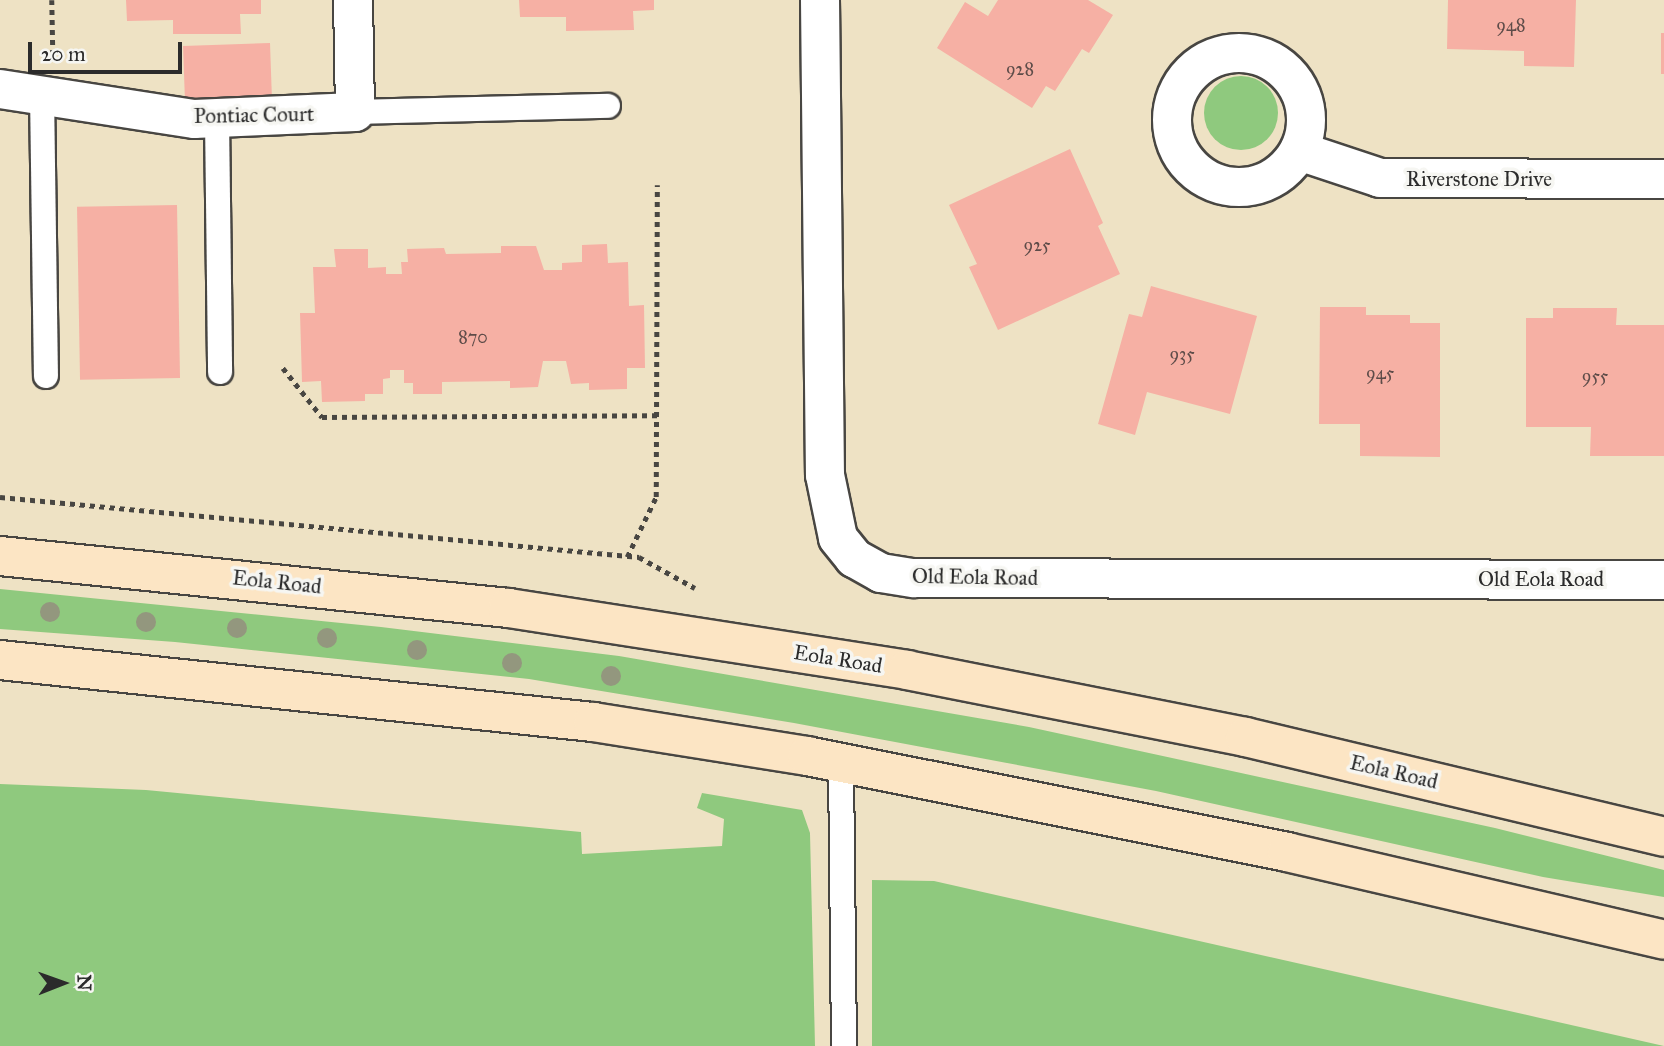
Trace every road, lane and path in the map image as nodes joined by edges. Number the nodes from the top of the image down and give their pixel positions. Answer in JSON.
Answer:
{"nodes":[{"id":1,"x":52,"y":0,"type":"edge"},
{"id":2,"x":354,"y":0,"type":"edge"},
{"id":3,"x":820,"y":0,"type":"edge"},
{"id":4,"x":48,"y":76,"type":"junction"},
{"id":5,"x":0,"y":89,"type":"edge"},
{"id":6,"x":608,"y":106,"type":"dead end"},
{"id":7,"x":355,"y":113,"type":"junction"},
{"id":8,"x":216,"y":118,"type":"junction"},
{"id":9,"x":1299,"y":151,"type":"dead end"},
{"id":10,"x":1664,"y":179,"type":"edge"},
{"id":11,"x":657,"y":185,"type":"dead end"},
{"id":12,"x":282,"y":368,"type":"dead end"},
{"id":13,"x":220,"y":372,"type":"dead end"},
{"id":14,"x":46,"y":376,"type":"dead end"},
{"id":15,"x":657,"y":415,"type":"junction"},
{"id":16,"x":0,"y":556,"type":"edge"},
{"id":17,"x":627,"y":557,"type":"dead end"},
{"id":18,"x":1664,"y":580,"type":"edge"},
{"id":19,"x":0,"y":660,"type":"edge"},
{"id":20,"x":841,"y":763,"type":"junction"},
{"id":21,"x":1664,"y":836,"type":"edge"},
{"id":22,"x":1664,"y":940,"type":"edge"},
{"id":23,"x":844,"y":1046,"type":"edge"}],
"edges":[{"from":1,"to":4,"type":"path"},
{"from":2,"to":7,"type":"street"},
{"from":3,"to":18,"type":"street","name":"Old Eola Road"},
{"from":4,"to":5,"type":"street","name":"Pontiac Court"},
{"from":4,"to":8,"type":"street","name":"Pontiac Court"},
{"from":4,"to":14,"type":"lane"},
{"from":6,"to":7,"type":"lane"},
{"from":7,"to":8,"type":"street","name":"Pontiac Court"},
{"from":8,"to":13,"type":"lane"},
{"from":9,"to":10,"type":"street","name":"Riverstone Drive"},
{"from":11,"to":15,"type":"path"},
{"from":12,"to":15,"type":"path"},
{"from":15,"to":17,"type":"path"},
{"from":16,"to":21,"type":"main road","name":"Eola Road"},
{"from":19,"to":20,"type":"main road"},
{"from":20,"to":22,"type":"main road"},
{"from":20,"to":23,"type":"lane"}]}
